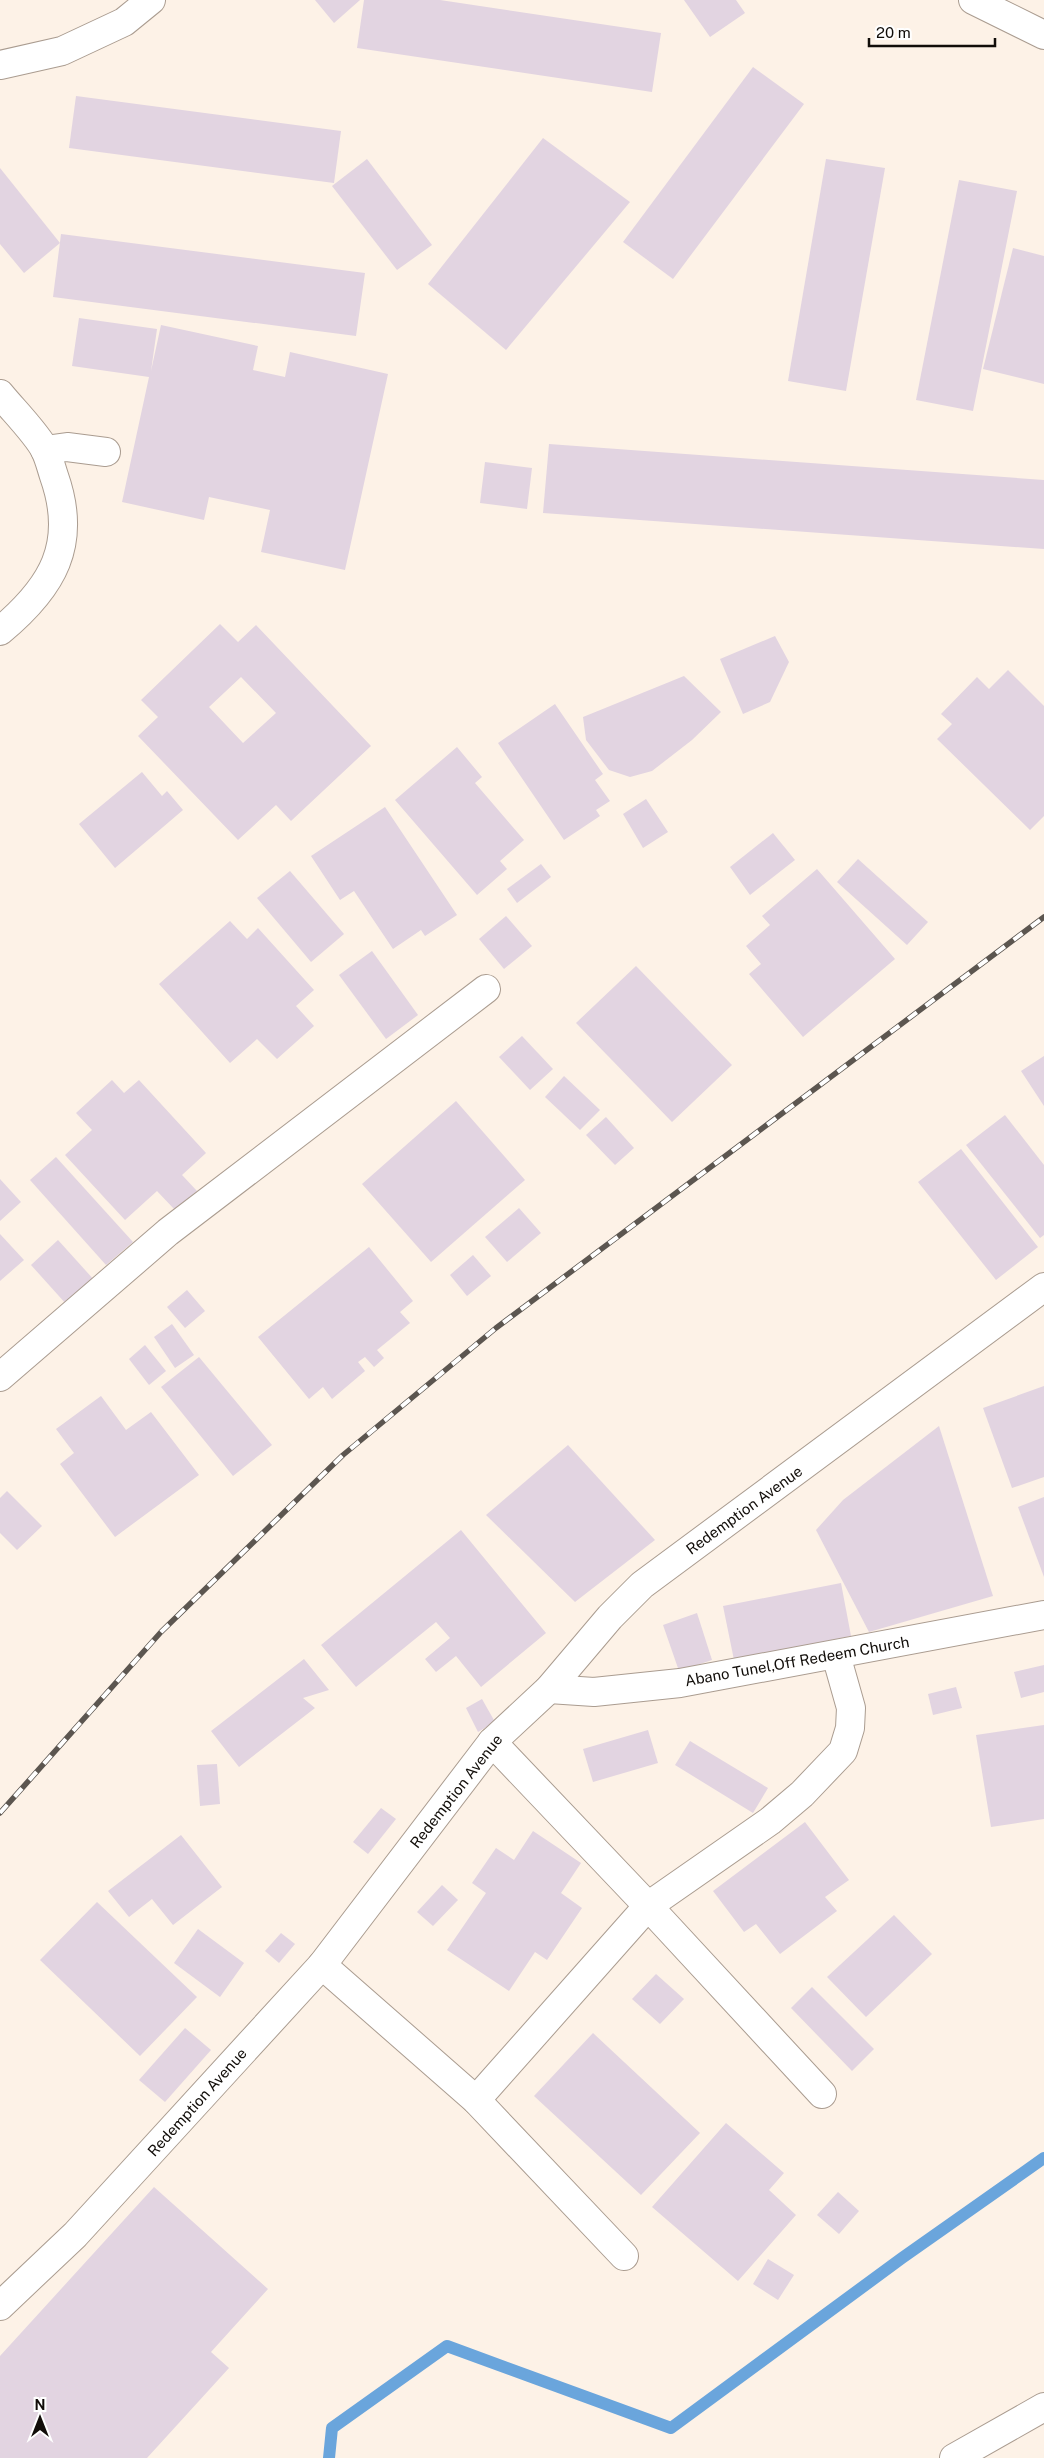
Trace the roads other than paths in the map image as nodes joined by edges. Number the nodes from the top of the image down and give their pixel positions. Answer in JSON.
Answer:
{"nodes":[{"id":1,"x":151,"y":0,"type":"edge"},
{"id":2,"x":973,"y":0,"type":"edge"},
{"id":3,"x":1044,"y":35,"type":"edge"},
{"id":4,"x":0,"y":65,"type":"edge"},
{"id":5,"x":0,"y":394,"type":"edge"},
{"id":6,"x":45,"y":450,"type":"junction"},
{"id":7,"x":106,"y":452,"type":"dead end"},
{"id":8,"x":0,"y":631,"type":"edge"},
{"id":9,"x":486,"y":989,"type":"dead end"},
{"id":10,"x":1044,"y":1287,"type":"edge"},
{"id":11,"x":0,"y":1377,"type":"edge"},
{"id":12,"x":1044,"y":1615,"type":"edge"},
{"id":13,"x":836,"y":1655,"type":"junction"},
{"id":14,"x":549,"y":1689,"type":"junction"},
{"id":15,"x":492,"y":1742,"type":"junction"},
{"id":16,"x":648,"y":1906,"type":"junction"},
{"id":17,"x":322,"y":1965,"type":"junction"},
{"id":18,"x":822,"y":2094,"type":"dead end"},
{"id":19,"x":476,"y":2100,"type":"junction"},
{"id":20,"x":624,"y":2256,"type":"dead end"},
{"id":21,"x":0,"y":2306,"type":"edge"},
{"id":22,"x":1044,"y":2407,"type":"edge"},
{"id":23,"x":954,"y":2458,"type":"edge"}],
"edges":[{"from":1,"to":4,"type":"street"},
{"from":2,"to":3,"type":"street"},
{"from":5,"to":6,"type":"street"},
{"from":6,"to":7,"type":"street"},
{"from":6,"to":8,"type":"street"},
{"from":9,"to":11,"type":"street"},
{"from":10,"to":14,"type":"street","name":"Redemption Avenue"},
{"from":12,"to":13,"type":"street","name":"Abano Tunel,Off Redeem Church"},
{"from":13,"to":14,"type":"street","name":"Abano Tunel,Off Redeem Church"},
{"from":13,"to":16,"type":"street"},
{"from":14,"to":15,"type":"street","name":"Redemption Avenue"},
{"from":15,"to":16,"type":"street"},
{"from":15,"to":17,"type":"street","name":"Redemption Avenue"},
{"from":16,"to":18,"type":"street"},
{"from":16,"to":19,"type":"street"},
{"from":17,"to":19,"type":"street"},
{"from":17,"to":21,"type":"street","name":"Redemption Avenue"},
{"from":19,"to":20,"type":"street"},
{"from":22,"to":23,"type":"street"}]}
